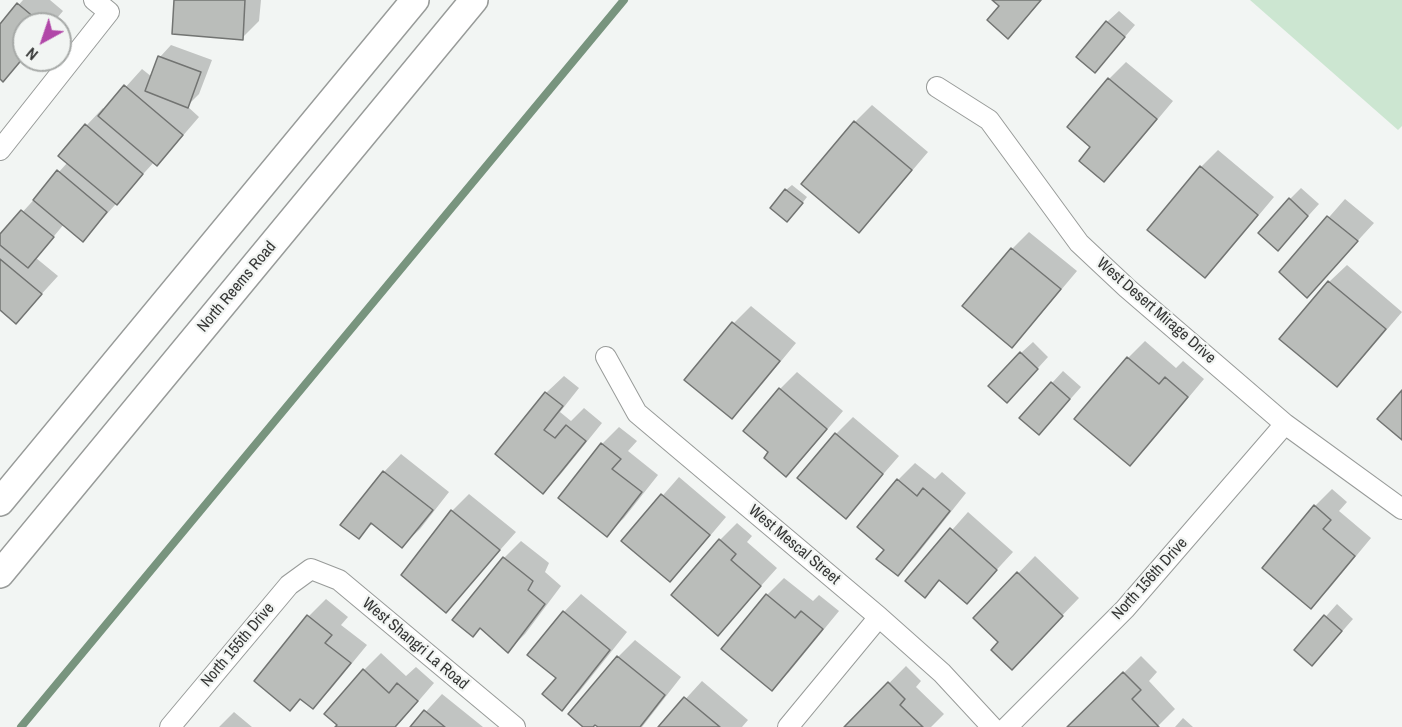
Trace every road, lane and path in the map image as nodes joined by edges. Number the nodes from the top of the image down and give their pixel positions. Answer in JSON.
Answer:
{"nodes":[{"id":1,"x":415,"y":0,"type":"edge"},
{"id":2,"x":474,"y":0,"type":"edge"},
{"id":3,"x":102,"y":6,"type":"edge"},
{"id":4,"x":937,"y":87,"type":"dead end"},
{"id":5,"x":0,"y":150,"type":"edge"},
{"id":6,"x":606,"y":357,"type":"dead end"},
{"id":7,"x":1285,"y":424,"type":"junction"},
{"id":8,"x":0,"y":502,"type":"edge"},
{"id":9,"x":1402,"y":509,"type":"edge"},
{"id":10,"x":311,"y":569,"type":"joint"},
{"id":11,"x":0,"y":574,"type":"edge"},
{"id":12,"x":879,"y":617,"type":"junction"},
{"id":13,"x":170,"y":727,"type":"edge"},
{"id":14,"x":515,"y":727,"type":"edge"},
{"id":15,"x":788,"y":727,"type":"edge"},
{"id":16,"x":992,"y":727,"type":"edge"},
{"id":17,"x":1007,"y":727,"type":"edge"}],
"edges":[{"from":1,"to":8,"type":"main road"},
{"from":2,"to":11,"type":"main road","name":"North Reems Road"},
{"from":3,"to":5,"type":"street"},
{"from":4,"to":7,"type":"street","name":"West Desert Mirage Drive"},
{"from":6,"to":12,"type":"street","name":"West Mescal Street"},
{"from":7,"to":9,"type":"street","name":"West Desert Mirage Drive"},
{"from":7,"to":17,"type":"street","name":"North 156th Drive"},
{"from":10,"to":13,"type":"street","name":"North 155th Drive"},
{"from":10,"to":14,"type":"street","name":"West Shangri La Road"},
{"from":12,"to":15,"type":"street"},
{"from":12,"to":16,"type":"street","name":"West Mescal Street"}]}
